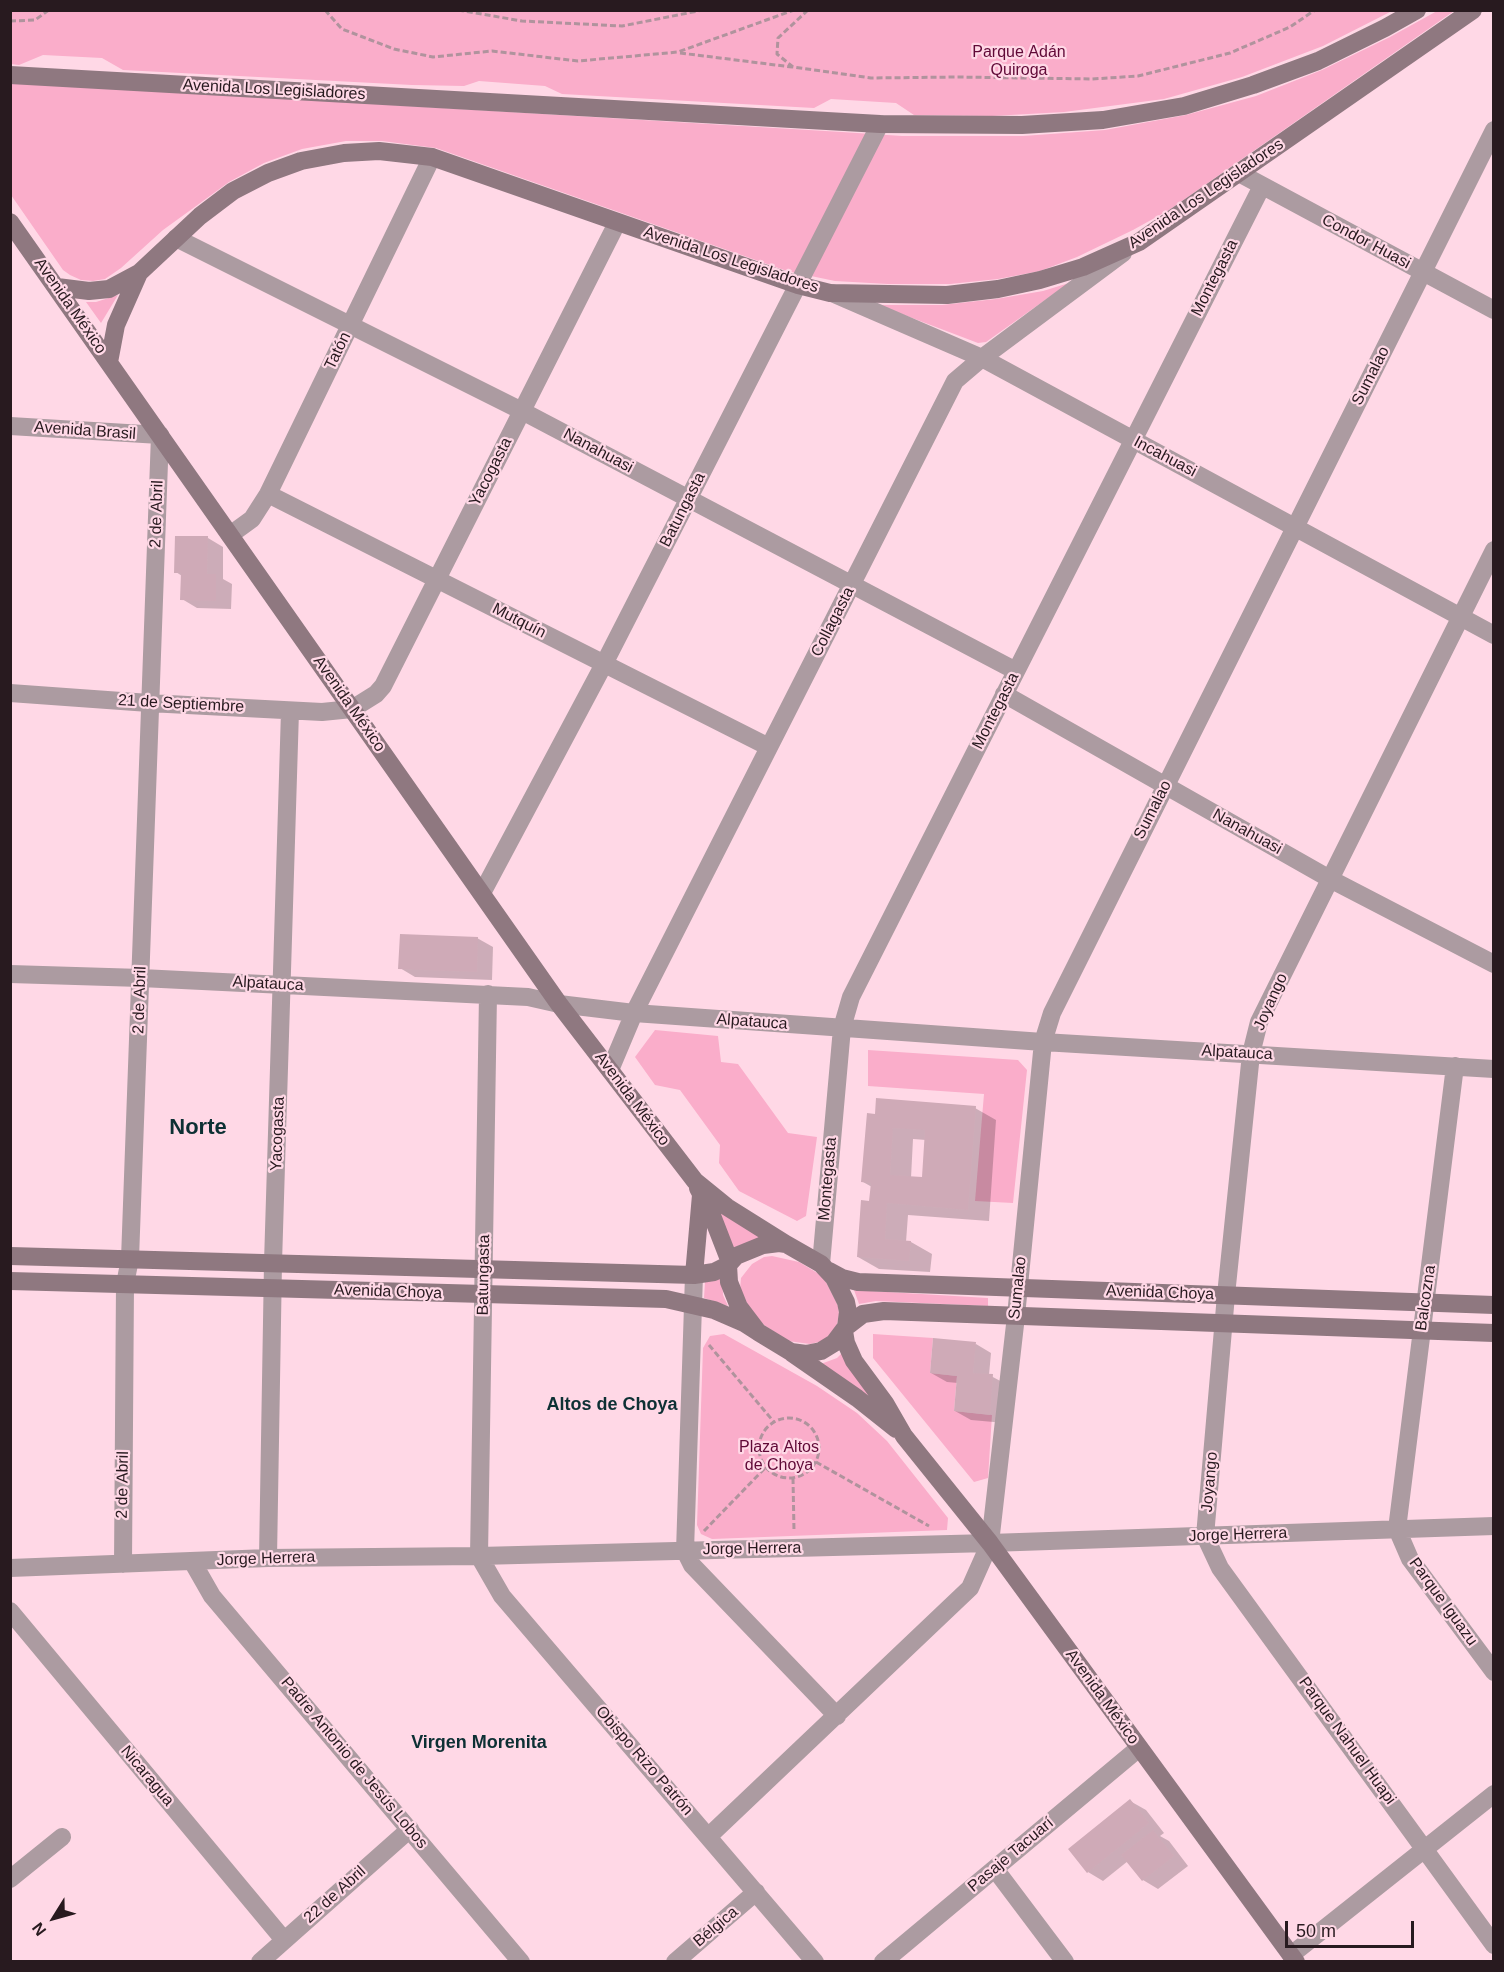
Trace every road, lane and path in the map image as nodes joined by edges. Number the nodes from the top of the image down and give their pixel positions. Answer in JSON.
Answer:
{"nodes":[{"id":1,"x":49,"y":10,"type":"edge"},
{"id":2,"x":325,"y":10,"type":"edge"},
{"id":3,"x":458,"y":10,"type":"edge"},
{"id":4,"x":703,"y":10,"type":"edge"},
{"id":5,"x":794,"y":10,"type":"edge"},
{"id":6,"x":808,"y":10,"type":"edge"},
{"id":7,"x":1315,"y":10,"type":"edge"},
{"id":8,"x":1417,"y":10,"type":"edge"},
{"id":9,"x":1473,"y":10,"type":"edge"},
{"id":10,"x":10,"y":21,"type":"edge"},
{"id":11,"x":678,"y":52,"type":"junction"},
{"id":12,"x":793,"y":68,"type":"junction"},
{"id":13,"x":10,"y":75,"type":"edge"},
{"id":14,"x":880,"y":124,"type":"junction"},
{"id":15,"x":1494,"y":130,"type":"edge"},
{"id":16,"x":432,"y":157,"type":"junction"},
{"id":17,"x":1239,"y":173,"type":"junction"},
{"id":18,"x":1262,"y":186,"type":"junction"},
{"id":19,"x":10,"y":222,"type":"edge"},
{"id":20,"x":617,"y":223,"type":"junction"},
{"id":21,"x":176,"y":238,"type":"junction"},
{"id":22,"x":1139,"y":242,"type":"junction"},
{"id":23,"x":1423,"y":272,"type":"junction"},
{"id":24,"x":140,"y":273,"type":"junction"},
{"id":25,"x":798,"y":285,"type":"junction"},
{"id":26,"x":57,"y":287,"type":"junction"},
{"id":27,"x":830,"y":293,"type":"junction"},
{"id":28,"x":1494,"y":310,"type":"edge"},
{"id":29,"x":350,"y":326,"type":"junction"},
{"id":30,"x":982,"y":358,"type":"junction"},
{"id":31,"x":110,"y":362,"type":"junction"},
{"id":32,"x":522,"y":411,"type":"junction"},
{"id":33,"x":10,"y":426,"type":"edge"},
{"id":34,"x":160,"y":435,"type":"junction"},
{"id":35,"x":1133,"y":440,"type":"junction"},
{"id":36,"x":268,"y":494,"type":"junction"},
{"id":37,"x":688,"y":498,"type":"junction"},
{"id":38,"x":1294,"y":527,"type":"junction"},
{"id":39,"x":230,"y":535,"type":"junction"},
{"id":40,"x":1494,"y":550,"type":"edge"},
{"id":41,"x":437,"y":580,"type":"junction"},
{"id":42,"x":852,"y":584,"type":"junction"},
{"id":43,"x":1460,"y":617,"type":"junction"},
{"id":44,"x":1494,"y":635,"type":"edge"},
{"id":45,"x":604,"y":664,"type":"junction"},
{"id":46,"x":1016,"y":670,"type":"junction"},
{"id":47,"x":10,"y":693,"type":"edge"},
{"id":48,"x":1004,"y":694,"type":"junction"},
{"id":49,"x":149,"y":703,"type":"junction"},
{"id":50,"x":352,"y":709,"type":"junction"},
{"id":51,"x":290,"y":711,"type":"junction"},
{"id":52,"x":769,"y":747,"type":"junction"},
{"id":53,"x":1165,"y":786,"type":"junction"},
{"id":54,"x":1330,"y":879,"type":"junction"},
{"id":55,"x":482,"y":893,"type":"junction"},
{"id":56,"x":1494,"y":964,"type":"edge"},
{"id":57,"x":10,"y":974,"type":"edge"},
{"id":58,"x":141,"y":978,"type":"junction"},
{"id":59,"x":283,"y":985,"type":"junction"},
{"id":60,"x":488,"y":994,"type":"junction"},
{"id":61,"x":559,"y":1004,"type":"junction"},
{"id":62,"x":634,"y":1013,"type":"junction"},
{"id":63,"x":842,"y":1028,"type":"junction"},
{"id":64,"x":1043,"y":1042,"type":"junction"},
{"id":65,"x":1251,"y":1054,"type":"junction"},
{"id":66,"x":1455,"y":1066,"type":"junction"},
{"id":67,"x":1494,"y":1069,"type":"edge"},
{"id":68,"x":610,"y":1070,"type":"junction"},
{"id":69,"x":698,"y":1187,"type":"junction"},
{"id":70,"x":786,"y":1244,"type":"junction"},
{"id":71,"x":10,"y":1256,"type":"edge"},
{"id":72,"x":130,"y":1259,"type":"junction"},
{"id":73,"x":273,"y":1263,"type":"junction"},
{"id":74,"x":729,"y":1263,"type":"junction"},
{"id":75,"x":825,"y":1267,"type":"junction"},
{"id":76,"x":485,"y":1269,"type":"junction"},
{"id":77,"x":694,"y":1275,"type":"junction"},
{"id":78,"x":10,"y":1281,"type":"edge"},
{"id":79,"x":125,"y":1284,"type":"junction"},
{"id":80,"x":273,"y":1288,"type":"junction"},
{"id":81,"x":1018,"y":1288,"type":"junction"},
{"id":82,"x":484,"y":1294,"type":"junction"},
{"id":83,"x":1226,"y":1295,"type":"junction"},
{"id":84,"x":1425,"y":1303,"type":"junction"},
{"id":85,"x":693,"y":1304,"type":"junction"},
{"id":86,"x":1494,"y":1305,"type":"edge"},
{"id":87,"x":1016,"y":1316,"type":"junction"},
{"id":88,"x":1224,"y":1323,"type":"junction"},
{"id":89,"x":693,"y":1325,"type":"junction"},
{"id":90,"x":845,"y":1329,"type":"junction"},
{"id":91,"x":1421,"y":1330,"type":"junction"},
{"id":92,"x":758,"y":1332,"type":"junction"},
{"id":93,"x":1494,"y":1333,"type":"edge"},
{"id":94,"x":791,"y":1352,"type":"junction"},
{"id":95,"x":774,"y":1422,"type":"junction"},
{"id":96,"x":904,"y":1436,"type":"junction"},
{"id":97,"x":816,"y":1462,"type":"junction"},
{"id":98,"x":765,"y":1468,"type":"junction"},
{"id":99,"x":793,"y":1478,"type":"junction"},
{"id":100,"x":929,"y":1526,"type":"dead end"},
{"id":101,"x":1494,"y":1526,"type":"edge"},
{"id":102,"x":1397,"y":1529,"type":"junction"},
{"id":103,"x":1205,"y":1536,"type":"junction"},
{"id":104,"x":990,"y":1543,"type":"junction"},
{"id":105,"x":795,"y":1548,"type":"junction"},
{"id":106,"x":685,"y":1551,"type":"junction"},
{"id":107,"x":479,"y":1556,"type":"junction"},
{"id":108,"x":268,"y":1558,"type":"junction"},
{"id":109,"x":192,"y":1561,"type":"junction"},
{"id":110,"x":123,"y":1564,"type":"junction"},
{"id":111,"x":10,"y":1568,"type":"edge"},
{"id":112,"x":10,"y":1611,"type":"edge"},
{"id":113,"x":1494,"y":1672,"type":"edge"},
{"id":114,"x":837,"y":1716,"type":"junction"},
{"id":115,"x":1139,"y":1748,"type":"junction"},
{"id":116,"x":1494,"y":1794,"type":"edge"},
{"id":117,"x":410,"y":1829,"type":"junction"},
{"id":118,"x":709,"y":1836,"type":"junction"},
{"id":119,"x":62,"y":1837,"type":"dead end"},
{"id":120,"x":1426,"y":1850,"type":"junction"},
{"id":121,"x":995,"y":1869,"type":"junction"},
{"id":122,"x":10,"y":1879,"type":"edge"},
{"id":123,"x":756,"y":1892,"type":"junction"},
{"id":124,"x":284,"y":1940,"type":"junction"},
{"id":125,"x":1494,"y":1945,"type":"edge"},
{"id":126,"x":1294,"y":1958,"type":"edge"},
{"id":127,"x":265,"y":1960,"type":"edge"},
{"id":128,"x":521,"y":1962,"type":"edge"},
{"id":129,"x":675,"y":1962,"type":"edge"},
{"id":130,"x":815,"y":1962,"type":"edge"},
{"id":131,"x":883,"y":1962,"type":"edge"},
{"id":132,"x":1065,"y":1962,"type":"edge"}],
"edges":[{"from":1,"to":10,"type":"path"},
{"from":2,"to":11,"type":"path"},
{"from":3,"to":4,"type":"path"},
{"from":5,"to":11,"type":"path"},
{"from":6,"to":12,"type":"path"},
{"from":7,"to":12,"type":"path"},
{"from":8,"to":14,"type":"main road","name":"Avenida Los Legisladores"},
{"from":9,"to":17,"type":"main road","name":"Avenida Los Legisladores"},
{"from":11,"to":12,"type":"path"},
{"from":13,"to":14,"type":"main road","name":"Avenida Los Legisladores"},
{"from":14,"to":25,"type":"street","name":"Batungasta"},
{"from":15,"to":23,"type":"street","name":"Sumalao"},
{"from":16,"to":20,"type":"main road","name":"Avenida Los Legisladores"},
{"from":16,"to":21,"type":"main road","name":"Avenida Los Legisladores"},
{"from":16,"to":29,"type":"street","name":"Tatón"},
{"from":17,"to":18,"type":"street","name":"Condor Huasi"},
{"from":17,"to":22,"type":"main road","name":"Avenida Los Legisladores"},
{"from":18,"to":23,"type":"street","name":"Condor Huasi"},
{"from":18,"to":35,"type":"street","name":"Montegasta"},
{"from":19,"to":26,"type":"main road","name":"Avenida México"},
{"from":20,"to":25,"type":"main road","name":"Avenida Los Legisladores"},
{"from":20,"to":32,"type":"street","name":"Yacogasta"},
{"from":21,"to":24,"type":"main road","name":"Avenida Los Legisladores"},
{"from":21,"to":29,"type":"street","name":"Nanahuasi"},
{"from":22,"to":27,"type":"main road","name":"Avenida Los Legisladores"},
{"from":22,"to":30,"type":"street","name":"Collagasta"},
{"from":23,"to":28,"type":"street","name":"Condor Huasi"},
{"from":23,"to":38,"type":"street","name":"Sumalao"},
{"from":24,"to":26,"type":"main road","name":"Avenida Los Legisladores"},
{"from":24,"to":31,"type":"main road","name":"Avenida Los Legisladores"},
{"from":25,"to":27,"type":"main road","name":"Avenida Los Legisladores"},
{"from":25,"to":37,"type":"street","name":"Batungasta"},
{"from":26,"to":31,"type":"main road","name":"Avenida México"},
{"from":27,"to":30,"type":"street","name":"Incahuasi"},
{"from":29,"to":32,"type":"street","name":"Nanahuasi"},
{"from":29,"to":36,"type":"street","name":"Tatón"},
{"from":30,"to":35,"type":"street","name":"Incahuasi"},
{"from":30,"to":42,"type":"street","name":"Collagasta"},
{"from":31,"to":34,"type":"main road","name":"Avenida México"},
{"from":32,"to":37,"type":"street","name":"Nanahuasi"},
{"from":32,"to":41,"type":"street","name":"Yacogasta"},
{"from":33,"to":34,"type":"street","name":"Avenida Brasil"},
{"from":34,"to":39,"type":"main road","name":"Avenida México"},
{"from":34,"to":49,"type":"street","name":"2 de Abril"},
{"from":35,"to":38,"type":"street","name":"Incahuasi"},
{"from":35,"to":46,"type":"street","name":"Montegasta"},
{"from":36,"to":39,"type":"street","name":"Tatón"},
{"from":36,"to":41,"type":"street","name":"Mutquín"},
{"from":37,"to":42,"type":"street","name":"Nanahuasi"},
{"from":37,"to":45,"type":"street","name":"Batungasta"},
{"from":38,"to":43,"type":"street","name":"Incahuasi"},
{"from":38,"to":53,"type":"street","name":"Sumalao"},
{"from":39,"to":50,"type":"main road","name":"Avenida México"},
{"from":40,"to":43,"type":"street","name":"Joyango"},
{"from":41,"to":45,"type":"street","name":"Mutquín"},
{"from":41,"to":50,"type":"street","name":"Yacogasta"},
{"from":42,"to":46,"type":"street","name":"Nanahuasi"},
{"from":42,"to":52,"type":"street","name":"Collagasta"},
{"from":43,"to":44,"type":"street","name":"Incahuasi"},
{"from":43,"to":54,"type":"street","name":"Joyango"},
{"from":45,"to":52,"type":"street","name":"Mutquín"},
{"from":45,"to":55,"type":"street","name":"Batungasta"},
{"from":46,"to":48,"type":"street","name":"Montegasta"},
{"from":47,"to":49,"type":"street","name":"21 de Septiembre"},
{"from":48,"to":53,"type":"street","name":"Nanahuasi"},
{"from":48,"to":63,"type":"street","name":"Montegasta"},
{"from":49,"to":51,"type":"street","name":"21 de Septiembre"},
{"from":49,"to":58,"type":"street","name":"2 de Abril"},
{"from":50,"to":51,"type":"street","name":"21 de Septiembre"},
{"from":50,"to":55,"type":"main road","name":"Avenida México"},
{"from":51,"to":59,"type":"street","name":"Yacogasta"},
{"from":52,"to":62,"type":"street","name":"Collagasta"},
{"from":53,"to":54,"type":"street","name":"Nanahuasi"},
{"from":53,"to":64,"type":"street","name":"Sumalao"},
{"from":54,"to":56,"type":"street","name":"Nanahuasi"},
{"from":54,"to":65,"type":"street","name":"Joyango"},
{"from":55,"to":61,"type":"main road","name":"Avenida México"},
{"from":57,"to":58,"type":"street","name":"Alpatauca"},
{"from":58,"to":59,"type":"street","name":"Alpatauca"},
{"from":58,"to":72,"type":"street","name":"2 de Abril"},
{"from":59,"to":60,"type":"street","name":"Alpatauca"},
{"from":59,"to":73,"type":"street","name":"Yacogasta"},
{"from":60,"to":61,"type":"street","name":"Alpatauca"},
{"from":60,"to":76,"type":"street","name":"Batungasta"},
{"from":61,"to":62,"type":"street","name":"Alpatauca"},
{"from":61,"to":68,"type":"main road","name":"Avenida México"},
{"from":62,"to":63,"type":"street","name":"Alpatauca"},
{"from":62,"to":68,"type":"street","name":"Collagasta"},
{"from":63,"to":64,"type":"street","name":"Alpatauca"},
{"from":63,"to":75,"type":"street","name":"Montegasta"},
{"from":64,"to":65,"type":"street","name":"Alpatauca"},
{"from":64,"to":81,"type":"street","name":"Sumalao"},
{"from":65,"to":66,"type":"street","name":"Alpatauca"},
{"from":65,"to":83,"type":"street","name":"Joyango"},
{"from":66,"to":67,"type":"street","name":"Alpatauca"},
{"from":66,"to":84,"type":"street","name":"Balcozna"},
{"from":68,"to":69,"type":"main road","name":"Avenida México"},
{"from":69,"to":70,"type":"main road","name":"Avenida México"},
{"from":69,"to":74,"type":"main road","name":"Avenida México"},
{"from":69,"to":77,"type":"main road"},
{"from":70,"to":74,"type":"main road"},
{"from":70,"to":75,"type":"main road"},
{"from":71,"to":72,"type":"main road","name":"Avenida Choya"},
{"from":72,"to":73,"type":"main road","name":"Avenida Choya"},
{"from":72,"to":79,"type":"street","name":"2 de Abril"},
{"from":73,"to":76,"type":"main road","name":"Avenida Choya"},
{"from":73,"to":80,"type":"street","name":"Yacogasta"},
{"from":74,"to":77,"type":"main road","name":"Avenida Choya"},
{"from":74,"to":92,"type":"main road"},
{"from":75,"to":81,"type":"main road","name":"Avenida Choya"},
{"from":75,"to":90,"type":"main road"},
{"from":76,"to":77,"type":"main road","name":"Avenida Choya"},
{"from":76,"to":82,"type":"street","name":"Batungasta"},
{"from":77,"to":85,"type":"street"},
{"from":78,"to":79,"type":"main road","name":"Avenida Choya"},
{"from":79,"to":80,"type":"main road","name":"Avenida Choya"},
{"from":79,"to":110,"type":"street","name":"2 de Abril"},
{"from":80,"to":82,"type":"main road","name":"Avenida Choya"},
{"from":80,"to":108,"type":"street","name":"Yacogasta"},
{"from":81,"to":83,"type":"main road","name":"Avenida Choya"},
{"from":81,"to":87,"type":"street","name":"Sumalao"},
{"from":82,"to":85,"type":"main road","name":"Avenida Choya"},
{"from":82,"to":107,"type":"street","name":"Batungasta"},
{"from":83,"to":84,"type":"main road","name":"Avenida Choya"},
{"from":83,"to":88,"type":"street","name":"Joyango"},
{"from":84,"to":86,"type":"main road","name":"Avenida Choya"},
{"from":84,"to":91,"type":"street","name":"Balcozna"},
{"from":85,"to":89,"type":"street"},
{"from":85,"to":92,"type":"main road","name":"Avenida Choya"},
{"from":87,"to":88,"type":"main road","name":"Avenida Choya"},
{"from":87,"to":90,"type":"main road","name":"Avenida Choya"},
{"from":87,"to":104,"type":"street","name":"Sumalao"},
{"from":88,"to":91,"type":"main road","name":"Avenida Choya"},
{"from":88,"to":103,"type":"street","name":"Joyango"},
{"from":89,"to":95,"type":"path"},
{"from":89,"to":106,"type":"street"},
{"from":90,"to":94,"type":"main road"},
{"from":90,"to":96,"type":"main road","name":"Avenida México"},
{"from":91,"to":93,"type":"main road","name":"Avenida Choya"},
{"from":91,"to":102,"type":"street","name":"Balcozna"},
{"from":92,"to":94,"type":"main road"},
{"from":94,"to":96,"type":"main road","name":"Avenida México"},
{"from":95,"to":97,"type":"path"},
{"from":95,"to":98,"type":"path"},
{"from":96,"to":104,"type":"main road","name":"Avenida México"},
{"from":97,"to":99,"type":"path"},
{"from":97,"to":100,"type":"path"},
{"from":98,"to":99,"type":"path"},
{"from":98,"to":106,"type":"path"},
{"from":99,"to":105,"type":"path"},
{"from":101,"to":102,"type":"street","name":"Jorge Herrera"},
{"from":102,"to":103,"type":"street","name":"Jorge Herrera"},
{"from":102,"to":113,"type":"street","name":"Parque Iguazu"},
{"from":103,"to":104,"type":"street","name":"Jorge Herrera"},
{"from":103,"to":120,"type":"street","name":"Parque Nahuel Huapi"},
{"from":104,"to":105,"type":"street","name":"Jorge Herrera"},
{"from":104,"to":114,"type":"street","name":"Sumalao"},
{"from":104,"to":115,"type":"main road","name":"Avenida México"},
{"from":105,"to":106,"type":"street","name":"Jorge Herrera"},
{"from":106,"to":107,"type":"street","name":"Jorge Herrera"},
{"from":106,"to":114,"type":"street"},
{"from":107,"to":108,"type":"street","name":"Jorge Herrera"},
{"from":107,"to":118,"type":"street","name":"Obispo Rizo Patrón"},
{"from":108,"to":109,"type":"street","name":"Jorge Herrera"},
{"from":109,"to":110,"type":"street","name":"Jorge Herrera"},
{"from":109,"to":117,"type":"street","name":"Padre Antonio de Jesús Lobos"},
{"from":110,"to":111,"type":"street","name":"Jorge Herrera"},
{"from":112,"to":124,"type":"street","name":"Nicaragua"},
{"from":114,"to":118,"type":"street","name":"Sumalao"},
{"from":115,"to":121,"type":"street","name":"Pasaje Tacuarí"},
{"from":115,"to":126,"type":"main road","name":"Avenida México"},
{"from":116,"to":120,"type":"street"},
{"from":117,"to":124,"type":"street","name":"22 de Abril"},
{"from":117,"to":128,"type":"street","name":"Padre Antonio de Jesús Lobos"},
{"from":118,"to":123,"type":"street","name":"Obispo Rizo Patrón"},
{"from":119,"to":122,"type":"street"},
{"from":120,"to":125,"type":"street","name":"Parque Nahuel Huapi"},
{"from":120,"to":126,"type":"street"},
{"from":121,"to":131,"type":"street","name":"Pasaje Tacuarí"},
{"from":121,"to":132,"type":"street"},
{"from":123,"to":129,"type":"street","name":"Bélgica"},
{"from":123,"to":130,"type":"street","name":"Obispo Rizo Patrón"},
{"from":124,"to":127,"type":"street","name":"22 de Abril"}]}
